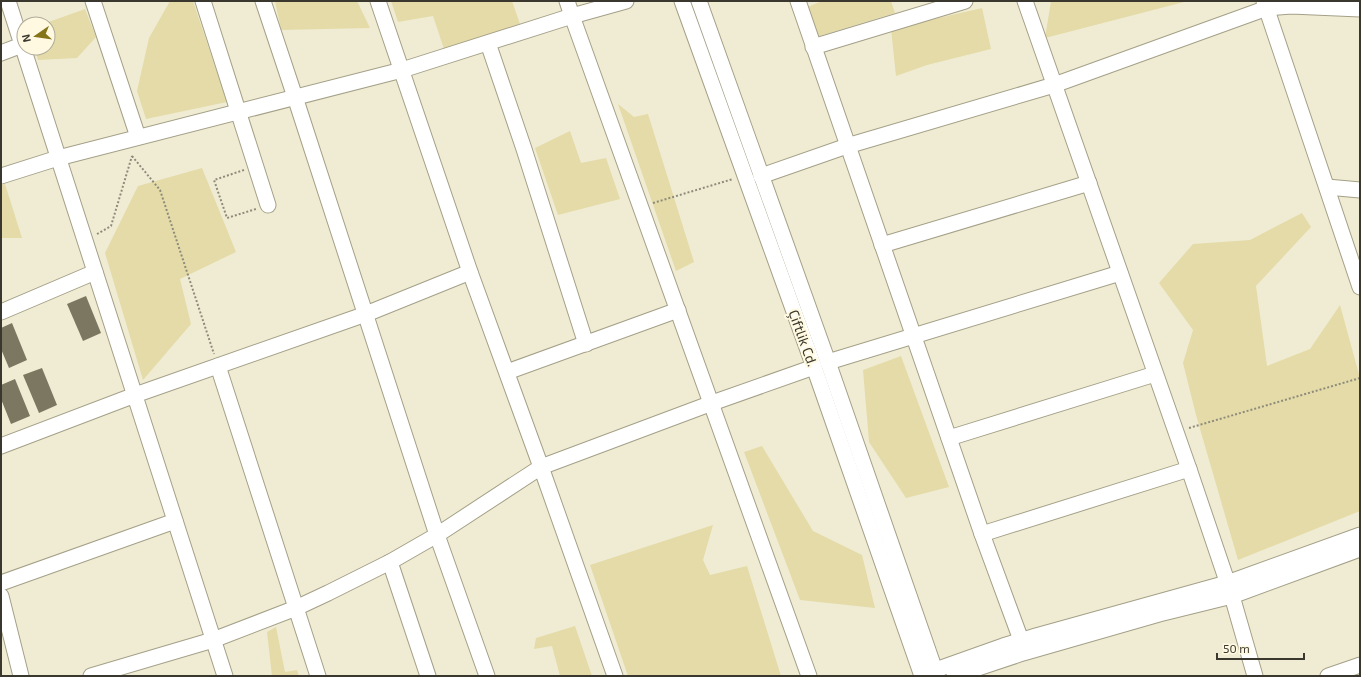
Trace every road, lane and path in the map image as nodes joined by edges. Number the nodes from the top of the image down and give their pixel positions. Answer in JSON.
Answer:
{"nodes":[{"id":1,"x":8,"y":1,"type":"edge"},
{"id":2,"x":93,"y":1,"type":"edge"},
{"id":3,"x":203,"y":1,"type":"edge"},
{"id":4,"x":263,"y":1,"type":"edge"},
{"id":5,"x":378,"y":1,"type":"edge"},
{"id":6,"x":567,"y":1,"type":"edge"},
{"id":7,"x":626,"y":1,"type":"edge"},
{"id":8,"x":682,"y":1,"type":"edge"},
{"id":9,"x":699,"y":1,"type":"edge"},
{"id":10,"x":798,"y":1,"type":"edge"},
{"id":11,"x":965,"y":1,"type":"edge"},
{"id":12,"x":1025,"y":1,"type":"edge"},
{"id":13,"x":1265,"y":4,"type":"edge"},
{"id":14,"x":1360,"y":9,"type":"edge"},
{"id":15,"x":572,"y":16,"type":"junction"},
{"id":16,"x":16,"y":26,"type":"edge"},
{"id":17,"x":488,"y":43,"type":"junction"},
{"id":18,"x":16,"y":47,"type":"edge"},
{"id":19,"x":813,"y":47,"type":"junction"},
{"id":20,"x":1,"y":53,"type":"edge"},
{"id":21,"x":26,"y":56,"type":"edge"},
{"id":22,"x":402,"y":70,"type":"junction"},
{"id":23,"x":1054,"y":85,"type":"junction"},
{"id":24,"x":296,"y":97,"type":"junction"},
{"id":25,"x":238,"y":111,"type":"junction"},
{"id":26,"x":138,"y":137,"type":"junction"},
{"id":27,"x":847,"y":146,"type":"junction"},
{"id":28,"x":132,"y":156,"type":"junction"},
{"id":29,"x":58,"y":158,"type":"junction"},
{"id":30,"x":256,"y":166,"type":"junction"},
{"id":31,"x":1,"y":176,"type":"edge"},
{"id":32,"x":745,"y":176,"type":"junction"},
{"id":33,"x":761,"y":176,"type":"junction"},
{"id":34,"x":1089,"y":183,"type":"junction"},
{"id":35,"x":1326,"y":187,"type":"junction"},
{"id":36,"x":1360,"y":190,"type":"edge"},
{"id":37,"x":268,"y":205,"type":"joint"},
{"id":38,"x":641,"y":207,"type":"junction"},
{"id":39,"x":85,"y":240,"type":"junction"},
{"id":40,"x":882,"y":245,"type":"junction"},
{"id":41,"x":95,"y":272,"type":"junction"},
{"id":42,"x":470,"y":272,"type":"junction"},
{"id":43,"x":1120,"y":273,"type":"junction"},
{"id":44,"x":1360,"y":287,"type":"edge"},
{"id":45,"x":678,"y":310,"type":"junction"},
{"id":46,"x":1,"y":312,"type":"edge"},
{"id":47,"x":366,"y":314,"type":"junction"},
{"id":48,"x":913,"y":336,"type":"junction"},
{"id":49,"x":586,"y":344,"type":"junction"},
{"id":50,"x":821,"y":365,"type":"junction"},
{"id":51,"x":218,"y":366,"type":"junction"},
{"id":52,"x":507,"y":372,"type":"junction"},
{"id":53,"x":1156,"y":374,"type":"junction"},
{"id":54,"x":1360,"y":378,"type":"edge"},
{"id":55,"x":135,"y":395,"type":"junction"},
{"id":56,"x":712,"y":403,"type":"junction"},
{"id":57,"x":1176,"y":432,"type":"junction"},
{"id":58,"x":949,"y":438,"type":"junction"},
{"id":59,"x":1,"y":446,"type":"edge"},
{"id":60,"x":541,"y":467,"type":"junction"},
{"id":61,"x":1189,"y":469,"type":"junction"},
{"id":62,"x":175,"y":520,"type":"junction"},
{"id":63,"x":982,"y":534,"type":"junction"},
{"id":64,"x":437,"y":535,"type":"junction"},
{"id":65,"x":1360,"y":535,"type":"edge"},
{"id":66,"x":1360,"y":549,"type":"edge"},
{"id":67,"x":390,"y":562,"type":"junction"},
{"id":68,"x":1,"y":583,"type":"edge"},
{"id":69,"x":1229,"y":590,"type":"junction"},
{"id":70,"x":1,"y":596,"type":"edge"},
{"id":71,"x":296,"y":608,"type":"junction"},
{"id":72,"x":213,"y":640,"type":"junction"},
{"id":73,"x":1020,"y":640,"type":"junction"},
{"id":74,"x":1360,"y":665,"type":"edge"},
{"id":75,"x":927,"y":674,"type":"edge"},
{"id":76,"x":21,"y":676,"type":"edge"},
{"id":77,"x":91,"y":676,"type":"edge"},
{"id":78,"x":225,"y":676,"type":"edge"},
{"id":79,"x":318,"y":676,"type":"edge"},
{"id":80,"x":428,"y":676,"type":"edge"},
{"id":81,"x":488,"y":676,"type":"edge"},
{"id":82,"x":615,"y":676,"type":"edge"},
{"id":83,"x":809,"y":676,"type":"edge"},
{"id":84,"x":954,"y":676,"type":"edge"},
{"id":85,"x":1255,"y":676,"type":"edge"},
{"id":86,"x":1328,"y":676,"type":"edge"}],
"edges":[{"from":1,"to":16,"type":"street"},
{"from":2,"to":26,"type":"street"},
{"from":3,"to":25,"type":"street"},
{"from":4,"to":24,"type":"street"},
{"from":5,"to":22,"type":"street"},
{"from":6,"to":15,"type":"street"},
{"from":7,"to":15,"type":"street"},
{"from":8,"to":32,"type":"street","name":"Çiftlik Cd."},
{"from":9,"to":33,"type":"street","name":"Çiftlik Cd."},
{"from":10,"to":19,"type":"street"},
{"from":11,"to":19,"type":"street"},
{"from":12,"to":23,"type":"street"},
{"from":13,"to":14,"type":"street"},
{"from":13,"to":23,"type":"street"},
{"from":13,"to":35,"type":"street"},
{"from":15,"to":17,"type":"street"},
{"from":15,"to":38,"type":"street"},
{"from":17,"to":22,"type":"street"},
{"from":17,"to":49,"type":"street"},
{"from":18,"to":20,"type":"street"},
{"from":19,"to":27,"type":"street"},
{"from":21,"to":29,"type":"street"},
{"from":22,"to":24,"type":"street"},
{"from":22,"to":42,"type":"street"},
{"from":23,"to":27,"type":"street"},
{"from":23,"to":34,"type":"street"},
{"from":24,"to":25,"type":"street"},
{"from":24,"to":47,"type":"street"},
{"from":25,"to":26,"type":"street"},
{"from":25,"to":30,"type":"street"},
{"from":26,"to":28,"type":"path"},
{"from":26,"to":29,"type":"street"},
{"from":27,"to":33,"type":"street"},
{"from":27,"to":40,"type":"street"},
{"from":28,"to":39,"type":"path"},
{"from":28,"to":51,"type":"path"},
{"from":29,"to":31,"type":"street"},
{"from":29,"to":39,"type":"street"},
{"from":30,"to":37,"type":"street"},
{"from":30,"to":37,"type":"path"},
{"from":32,"to":38,"type":"path"},
{"from":32,"to":50,"type":"street","name":"Çiftlik Cd."},
{"from":33,"to":50,"type":"street","name":"Çiftlik Cd."},
{"from":34,"to":40,"type":"street"},
{"from":34,"to":43,"type":"street"},
{"from":35,"to":36,"type":"street"},
{"from":35,"to":44,"type":"street"},
{"from":38,"to":45,"type":"street"},
{"from":39,"to":41,"type":"street"},
{"from":40,"to":48,"type":"street"},
{"from":41,"to":46,"type":"street"},
{"from":41,"to":55,"type":"street"},
{"from":42,"to":47,"type":"street"},
{"from":42,"to":52,"type":"street"},
{"from":43,"to":48,"type":"street"},
{"from":43,"to":53,"type":"street"},
{"from":45,"to":49,"type":"street"},
{"from":45,"to":56,"type":"street"},
{"from":47,"to":51,"type":"street"},
{"from":47,"to":64,"type":"street"},
{"from":48,"to":50,"type":"street"},
{"from":48,"to":58,"type":"street"},
{"from":49,"to":52,"type":"street"},
{"from":50,"to":56,"type":"street"},
{"from":50,"to":75,"type":"street","name":"Çiftlik Cd."},
{"from":51,"to":55,"type":"street"},
{"from":51,"to":71,"type":"street"},
{"from":52,"to":60,"type":"street"},
{"from":53,"to":57,"type":"street"},
{"from":53,"to":58,"type":"street"},
{"from":54,"to":57,"type":"path"},
{"from":55,"to":59,"type":"street"},
{"from":55,"to":62,"type":"street"},
{"from":56,"to":60,"type":"street"},
{"from":56,"to":83,"type":"street"},
{"from":57,"to":61,"type":"street"},
{"from":58,"to":63,"type":"street"},
{"from":60,"to":64,"type":"street"},
{"from":60,"to":82,"type":"street"},
{"from":61,"to":63,"type":"street"},
{"from":61,"to":69,"type":"street"},
{"from":62,"to":68,"type":"street"},
{"from":62,"to":72,"type":"street"},
{"from":63,"to":73,"type":"street"},
{"from":64,"to":67,"type":"street"},
{"from":64,"to":81,"type":"street"},
{"from":65,"to":69,"type":"street"},
{"from":66,"to":69,"type":"street"},
{"from":67,"to":71,"type":"street"},
{"from":67,"to":80,"type":"street"},
{"from":69,"to":73,"type":"street"},
{"from":69,"to":84,"type":"street"},
{"from":69,"to":85,"type":"street"},
{"from":70,"to":76,"type":"street"},
{"from":71,"to":72,"type":"street"},
{"from":71,"to":79,"type":"street"},
{"from":72,"to":77,"type":"street"},
{"from":72,"to":78,"type":"street"},
{"from":73,"to":75,"type":"street"},
{"from":74,"to":86,"type":"street"}]}
